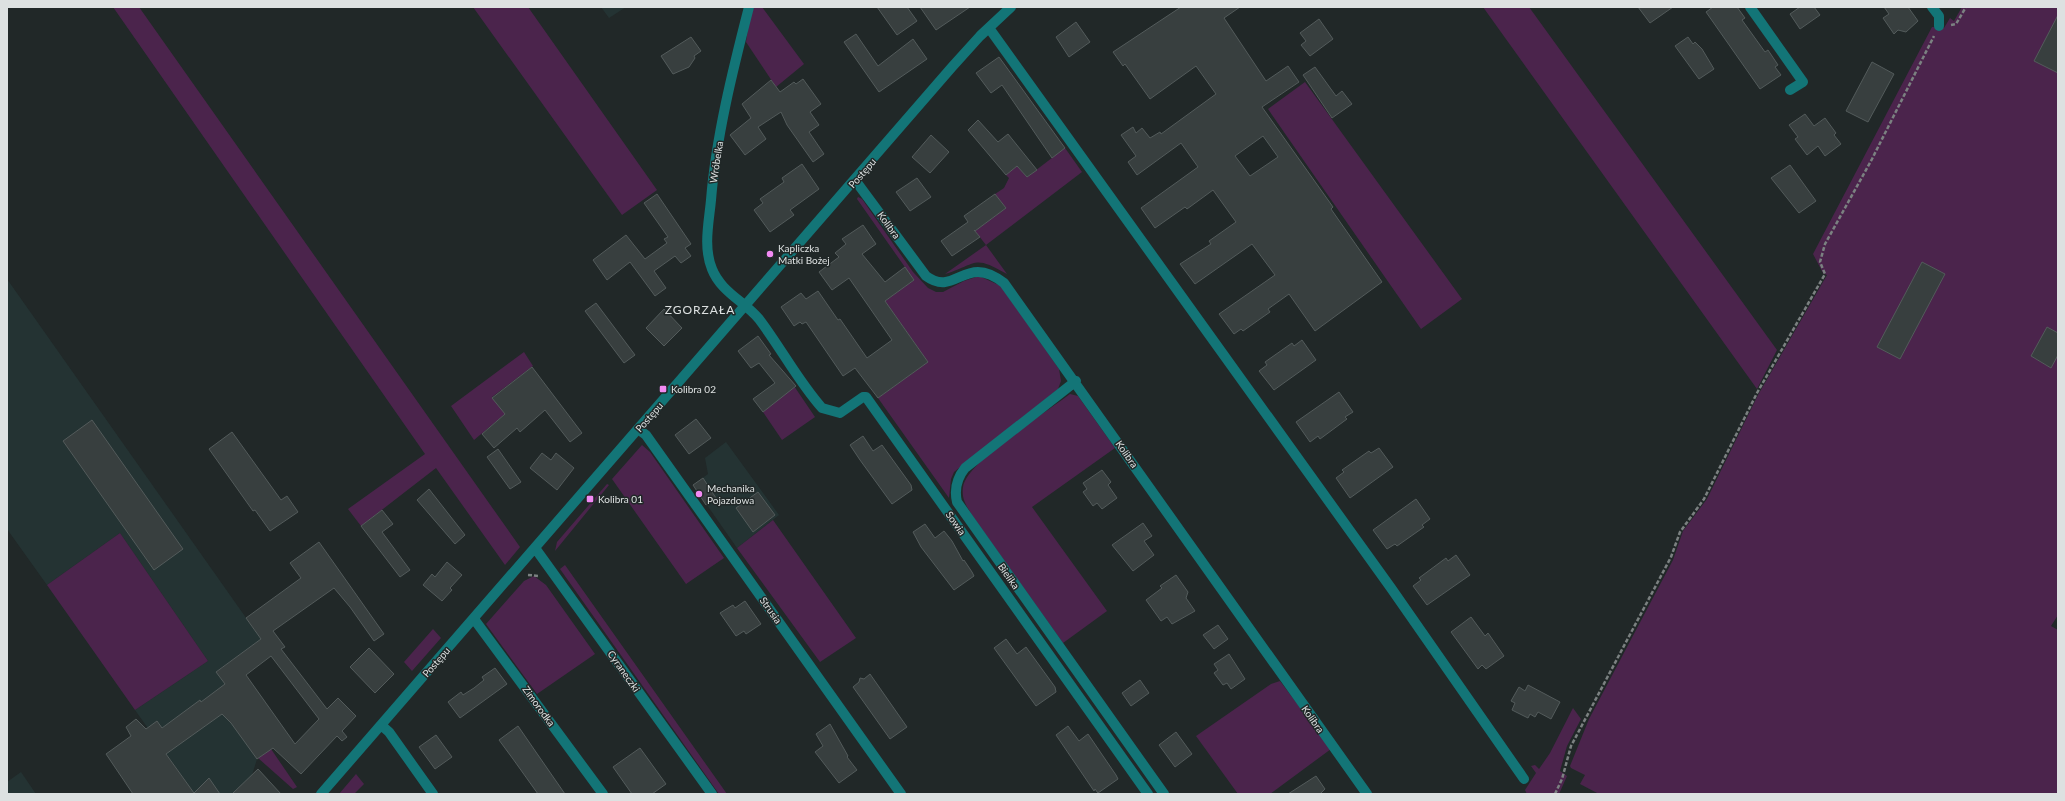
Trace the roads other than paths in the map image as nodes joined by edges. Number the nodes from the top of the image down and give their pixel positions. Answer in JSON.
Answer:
{"nodes":[{"id":1,"x":749,"y":7,"type":"edge"},
{"id":2,"x":1011,"y":7,"type":"edge"},
{"id":3,"x":1750,"y":7,"type":"edge"},
{"id":4,"x":1932,"y":7,"type":"edge"},
{"id":5,"x":1939,"y":26,"type":"road end"},
{"id":6,"x":989,"y":28,"type":"junction"},
{"id":7,"x":1790,"y":90,"type":"dead end"},
{"id":8,"x":855,"y":180,"type":"junction"},
{"id":9,"x":745,"y":306,"type":"junction"},
{"id":10,"x":1076,"y":382,"type":"junction"},
{"id":11,"x":638,"y":429,"type":"junction"},
{"id":12,"x":535,"y":548,"type":"junction"},
{"id":13,"x":474,"y":619,"type":"junction"},
{"id":14,"x":381,"y":725,"type":"junction"},
{"id":15,"x":1524,"y":779,"type":"dead end"},
{"id":16,"x":321,"y":794,"type":"edge"},
{"id":17,"x":433,"y":794,"type":"edge"},
{"id":18,"x":603,"y":794,"type":"edge"},
{"id":19,"x":712,"y":794,"type":"edge"},
{"id":20,"x":901,"y":794,"type":"edge"},
{"id":21,"x":1148,"y":794,"type":"edge"},
{"id":22,"x":1164,"y":794,"type":"edge"},
{"id":23,"x":1366,"y":794,"type":"edge"}],
"edges":[{"from":1,"to":9,"type":"street","name":"Wróbelka"},
{"from":2,"to":6,"type":"street","name":"Postępu"},
{"from":3,"to":7,"type":"street"},
{"from":4,"to":5,"type":"street"},
{"from":6,"to":8,"type":"street","name":"Postępu"},
{"from":6,"to":15,"type":"street"},
{"from":8,"to":9,"type":"street","name":"Postępu"},
{"from":8,"to":10,"type":"street","name":"Kolibra"},
{"from":9,"to":11,"type":"street","name":"Postępu"},
{"from":9,"to":21,"type":"street","name":"Sowia"},
{"from":10,"to":22,"type":"street","name":"Bielika"},
{"from":10,"to":23,"type":"street","name":"Kolibra"},
{"from":11,"to":12,"type":"street","name":"Postępu"},
{"from":11,"to":20,"type":"street","name":"Strusia"},
{"from":12,"to":13,"type":"street","name":"Postępu"},
{"from":12,"to":19,"type":"street","name":"Cyraneczki"},
{"from":13,"to":14,"type":"street","name":"Postępu"},
{"from":13,"to":18,"type":"street","name":"Zimorodka"},
{"from":14,"to":16,"type":"street","name":"Postępu"},
{"from":14,"to":17,"type":"street"}]}
